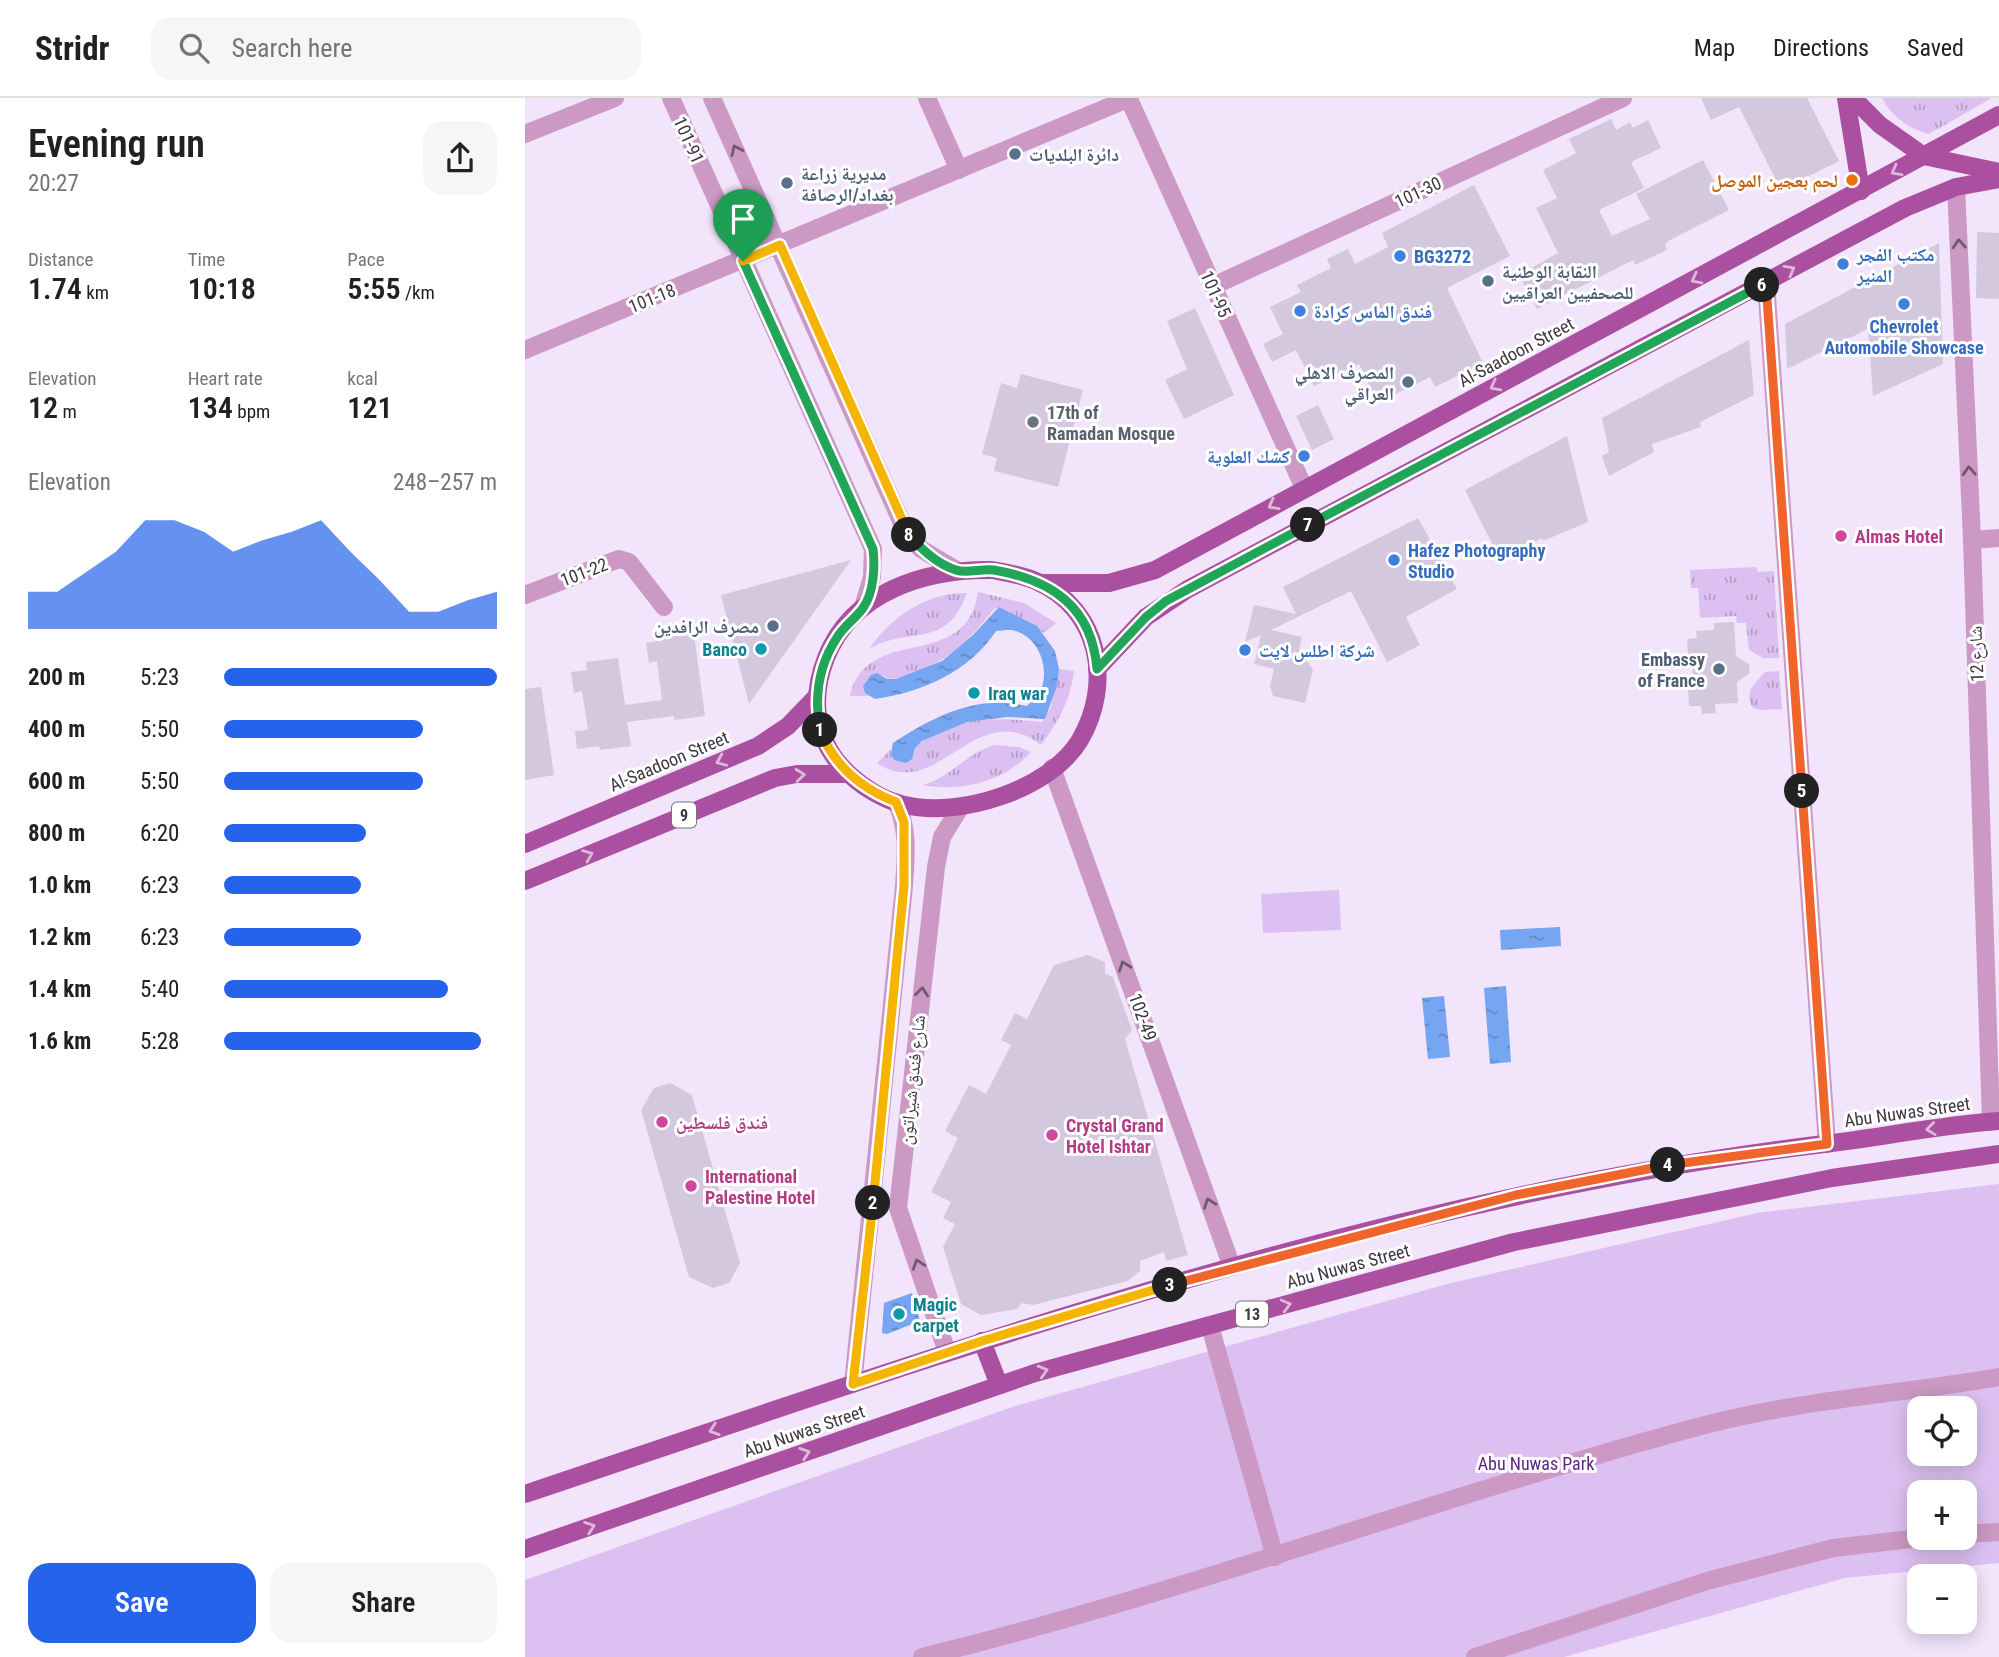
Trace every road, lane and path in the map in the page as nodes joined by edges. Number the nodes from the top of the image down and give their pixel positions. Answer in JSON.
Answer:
{"nodes":[{"id":1,"x":615,"y":98,"type":"edge"},
{"id":2,"x":671,"y":98,"type":"edge"},
{"id":3,"x":712,"y":98,"type":"edge"},
{"id":4,"x":927,"y":98,"type":"edge"},
{"id":5,"x":1129,"y":98,"type":"edge"},
{"id":6,"x":1623,"y":98,"type":"edge"},
{"id":7,"x":1846,"y":98,"type":"edge"},
{"id":8,"x":1853,"y":98,"type":"edge"},
{"id":9,"x":1999,"y":115,"type":"edge"},
{"id":10,"x":525,"y":134,"type":"edge"},
{"id":11,"x":1924,"y":156,"type":"junction"},
{"id":12,"x":959,"y":170,"type":"junction"},
{"id":13,"x":1999,"y":172,"type":"edge"},
{"id":14,"x":1999,"y":179,"type":"edge"},
{"id":15,"x":1956,"y":187,"type":"junction"},
{"id":16,"x":1861,"y":191,"type":"junction"},
{"id":17,"x":780,"y":245,"type":"junction"},
{"id":18,"x":743,"y":261,"type":"junction"},
{"id":19,"x":1766,"y":284,"type":"junction"},
{"id":20,"x":1213,"y":286,"type":"junction"},
{"id":21,"x":525,"y":350,"type":"edge"},
{"id":22,"x":1304,"y":488,"type":"junction"},
{"id":23,"x":1999,"y":538,"type":"edge"},
{"id":24,"x":1972,"y":540,"type":"junction"},
{"id":25,"x":958,"y":571,"type":"junction"},
{"id":26,"x":1041,"y":583,"type":"junction"},
{"id":27,"x":525,"y":595,"type":"edge"},
{"id":28,"x":664,"y":607,"type":"dead end"},
{"id":29,"x":863,"y":607,"type":"junction"},
{"id":30,"x":1097,"y":669,"type":"junction"},
{"id":31,"x":817,"y":696,"type":"junction"},
{"id":32,"x":1052,"y":768,"type":"junction"},
{"id":33,"x":848,"y":774,"type":"junction"},
{"id":34,"x":896,"y":802,"type":"junction"},
{"id":35,"x":961,"y":806,"type":"junction"},
{"id":36,"x":525,"y":844,"type":"edge"},
{"id":37,"x":1991,"y":860,"type":"edge"},
{"id":38,"x":525,"y":881,"type":"edge"},
{"id":39,"x":897,"y":953,"type":"junction"},
{"id":40,"x":926,"y":955,"type":"junction"},
{"id":41,"x":1995,"y":1121,"type":"edge"},
{"id":42,"x":1827,"y":1144,"type":"junction"},
{"id":43,"x":1999,"y":1154,"type":"edge"},
{"id":44,"x":872,"y":1208,"type":"junction"},
{"id":45,"x":898,"y":1208,"type":"junction"},
{"id":46,"x":1233,"y":1267,"type":"junction"},
{"id":47,"x":1210,"y":1326,"type":"junction"},
{"id":48,"x":982,"y":1341,"type":"junction"},
{"id":49,"x":947,"y":1352,"type":"junction"},
{"id":50,"x":1999,"y":1377,"type":"edge"},
{"id":51,"x":853,"y":1384,"type":"junction"},
{"id":52,"x":999,"y":1385,"type":"junction"},
{"id":53,"x":525,"y":1494,"type":"edge"},
{"id":54,"x":1999,"y":1532,"type":"edge"},
{"id":55,"x":1977,"y":1533,"type":"edge"},
{"id":56,"x":1907,"y":1539,"type":"edge"},
{"id":57,"x":525,"y":1549,"type":"edge"},
{"id":58,"x":1275,"y":1557,"type":"junction"},
{"id":59,"x":922,"y":1657,"type":"edge"},
{"id":60,"x":1475,"y":1657,"type":"edge"}],
"edges":[{"from":1,"to":10,"type":"street"},
{"from":2,"to":18,"type":"street","name":"101-91"},
{"from":17,"to":3,"type":"street","one_way":true},
{"from":4,"to":12,"type":"street"},
{"from":5,"to":12,"type":"street","name":"101-18"},
{"from":5,"to":20,"type":"street","name":"101-95"},
{"from":6,"to":20,"type":"street","name":"101-30"},
{"from":7,"to":16,"type":"main road"},
{"from":8,"to":11,"type":"main road"},
{"from":9,"to":11,"type":"main road","name":"Al-Saadoon Street"},
{"from":11,"to":13,"type":"main road"},
{"from":11,"to":16,"type":"main road","name":"Al-Saadoon Street","one_way":true},
{"from":12,"to":17,"type":"street","name":"101-18"},
{"from":14,"to":15,"type":"main road"},
{"from":19,"to":15,"type":"main road","one_way":true},
{"from":24,"to":15,"type":"street","name":"شارع 12","one_way":true},
{"from":16,"to":22,"type":"main road","name":"Al-Saadoon Street","one_way":true},
{"from":17,"to":18,"type":"street","name":"101-18"},
{"from":17,"to":25,"type":"street"},
{"from":18,"to":21,"type":"street","name":"101-18"},
{"from":18,"to":29,"type":"street","name":"101-91"},
{"from":19,"to":30,"type":"main road"},
{"from":19,"to":42,"type":"street"},
{"from":20,"to":22,"type":"street","name":"101-95"},
{"from":22,"to":26,"type":"main road","name":"Al-Saadoon Street","one_way":true},
{"from":23,"to":24,"type":"street"},
{"from":24,"to":37,"type":"street","name":"شارع 12"},
{"from":25,"to":26,"type":"main road"},
{"from":25,"to":29,"type":"main road"},
{"from":26,"to":30,"type":"main road"},
{"from":27,"to":28,"type":"street","name":"101-22"},
{"from":29,"to":31,"type":"main road"},
{"from":30,"to":32,"type":"main road"},
{"from":31,"to":33,"type":"main road"},
{"from":31,"to":36,"type":"main road","name":"Al-Saadoon Street","number":"9","one_way":true},
{"from":32,"to":35,"type":"main road"},
{"from":46,"to":32,"type":"street","name":"102-49","one_way":true},
{"from":33,"to":34,"type":"main road"},
{"from":38,"to":33,"type":"main road","number":"9","one_way":true},
{"from":34,"to":35,"type":"main road"},
{"from":34,"to":39,"type":"street"},
{"from":35,"to":40,"type":"street","name":"شارع فندق شيراتون"},
{"from":37,"to":41,"type":"street","name":"شارع 12"},
{"from":39,"to":40,"type":"street"},
{"from":39,"to":44,"type":"street"},
{"from":45,"to":40,"type":"street","name":"شارع فندق شيراتون","one_way":true},
{"from":41,"to":42,"type":"main road","name":"Abu Nuwas Street","one_way":true},
{"from":42,"to":46,"type":"main road","name":"Abu Nuwas Street"},
{"from":47,"to":43,"type":"main road","name":"Abu Nuwas Street","number":"13","one_way":true},
{"from":44,"to":45,"type":"street"},
{"from":44,"to":51,"type":"street"},
{"from":49,"to":45,"type":"street","name":"شارع فندق شيراتون","one_way":true},
{"from":46,"to":48,"type":"main road","name":"Abu Nuwas Street"},
{"from":52,"to":47,"type":"main road","name":"Abu Nuwas Street","number":"13","one_way":true},
{"from":47,"to":58,"type":"street"},
{"from":48,"to":49,"type":"main road","name":"Abu Nuwas Street"},
{"from":48,"to":52,"type":"main road"},
{"from":49,"to":51,"type":"main road","name":"Abu Nuwas Street"},
{"from":50,"to":58,"type":"street"},
{"from":51,"to":53,"type":"main road","name":"Abu Nuwas Street","one_way":true},
{"from":57,"to":52,"type":"main road","name":"Abu Nuwas Street","number":"13","one_way":true},
{"from":54,"to":55,"type":"street"},
{"from":56,"to":60,"type":"street"},
{"from":58,"to":59,"type":"street"}]}
